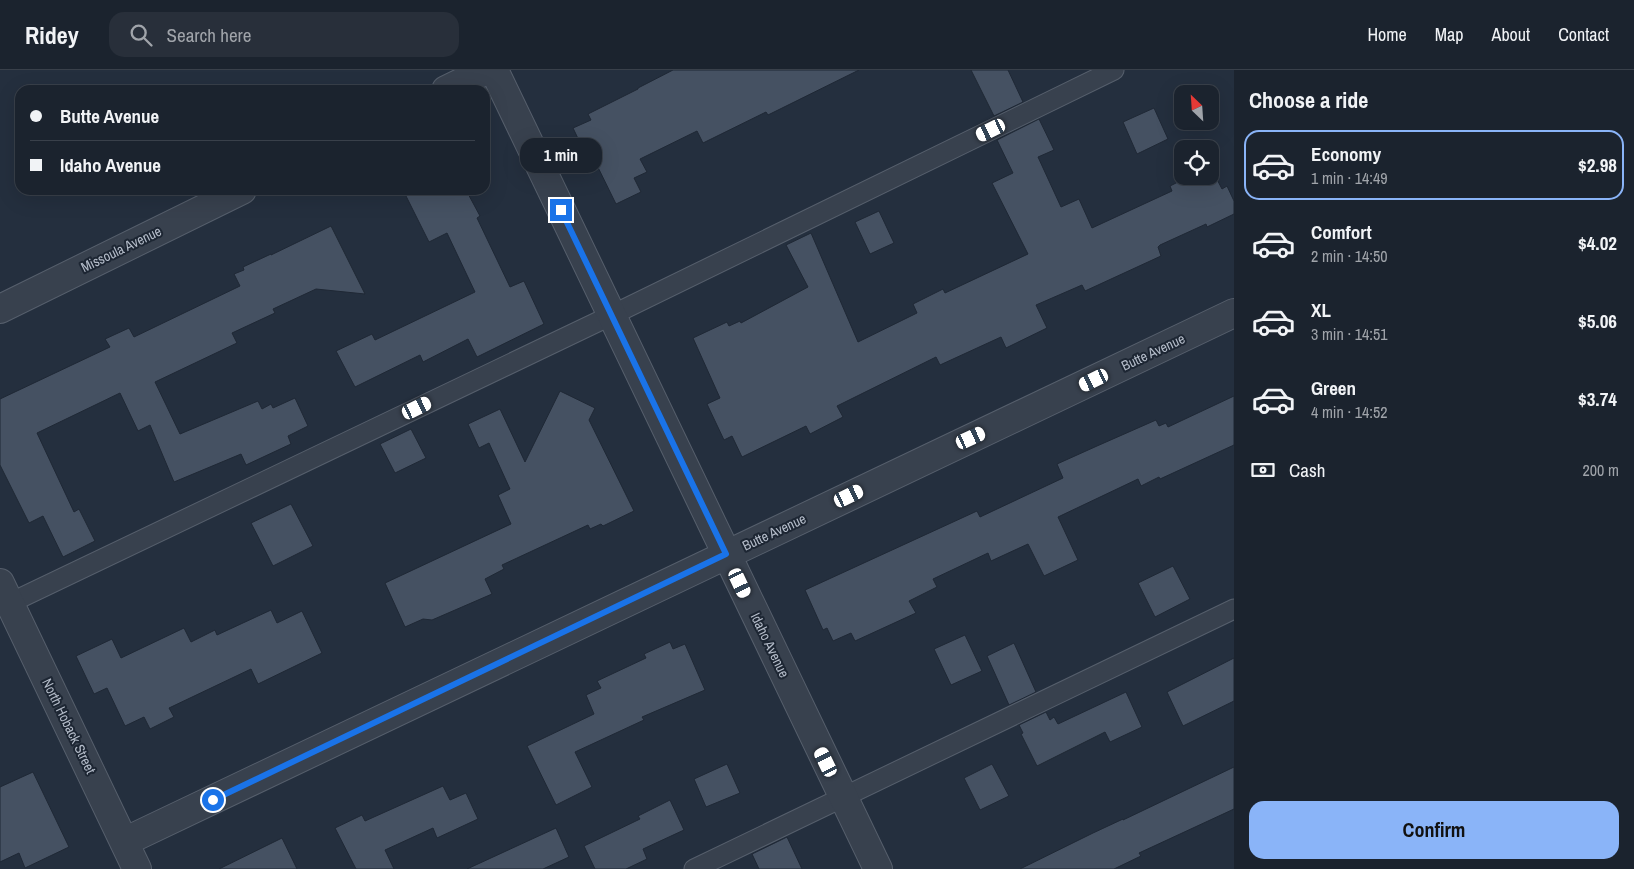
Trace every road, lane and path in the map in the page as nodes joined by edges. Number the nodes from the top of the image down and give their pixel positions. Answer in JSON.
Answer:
{"nodes":[{"id":1,"x":487,"y":70,"type":"edge"},
{"id":2,"x":494,"y":70,"type":"edge"},
{"id":3,"x":1114,"y":70,"type":"edge"},
{"id":4,"x":456,"y":85,"type":"edge"},
{"id":5,"x":232,"y":195,"type":"edge"},
{"id":6,"x":0,"y":308,"type":"edge"},
{"id":7,"x":1234,"y":313,"type":"edge"},
{"id":8,"x":612,"y":315,"type":"junction"},
{"id":9,"x":726,"y":554,"type":"junction"},
{"id":10,"x":5,"y":593,"type":"edge"},
{"id":11,"x":1234,"y":609,"type":"edge"},
{"id":12,"x":843,"y":797,"type":"junction"},
{"id":13,"x":124,"y":842,"type":"junction"},
{"id":14,"x":137,"y":869,"type":"edge"},
{"id":15,"x":694,"y":869,"type":"edge"},
{"id":16,"x":878,"y":869,"type":"edge"}],
"edges":[{"from":1,"to":4,"type":"street"},
{"from":2,"to":8,"type":"street","name":"Idaho Avenue"},
{"from":3,"to":8,"type":"lane"},
{"from":5,"to":6,"type":"street","name":"Missoula Avenue"},
{"from":7,"to":9,"type":"street","name":"Butte Avenue"},
{"from":8,"to":9,"type":"street","name":"Idaho Avenue"},
{"from":8,"to":10,"type":"lane"},
{"from":9,"to":12,"type":"street","name":"Idaho Avenue"},
{"from":9,"to":13,"type":"street","name":"Butte Avenue"},
{"from":10,"to":13,"type":"street","name":"North Hoback Street"},
{"from":11,"to":12,"type":"lane"},
{"from":12,"to":15,"type":"lane"},
{"from":12,"to":16,"type":"street","name":"Idaho Avenue"},
{"from":13,"to":14,"type":"street","name":"North Hoback Street"}]}
